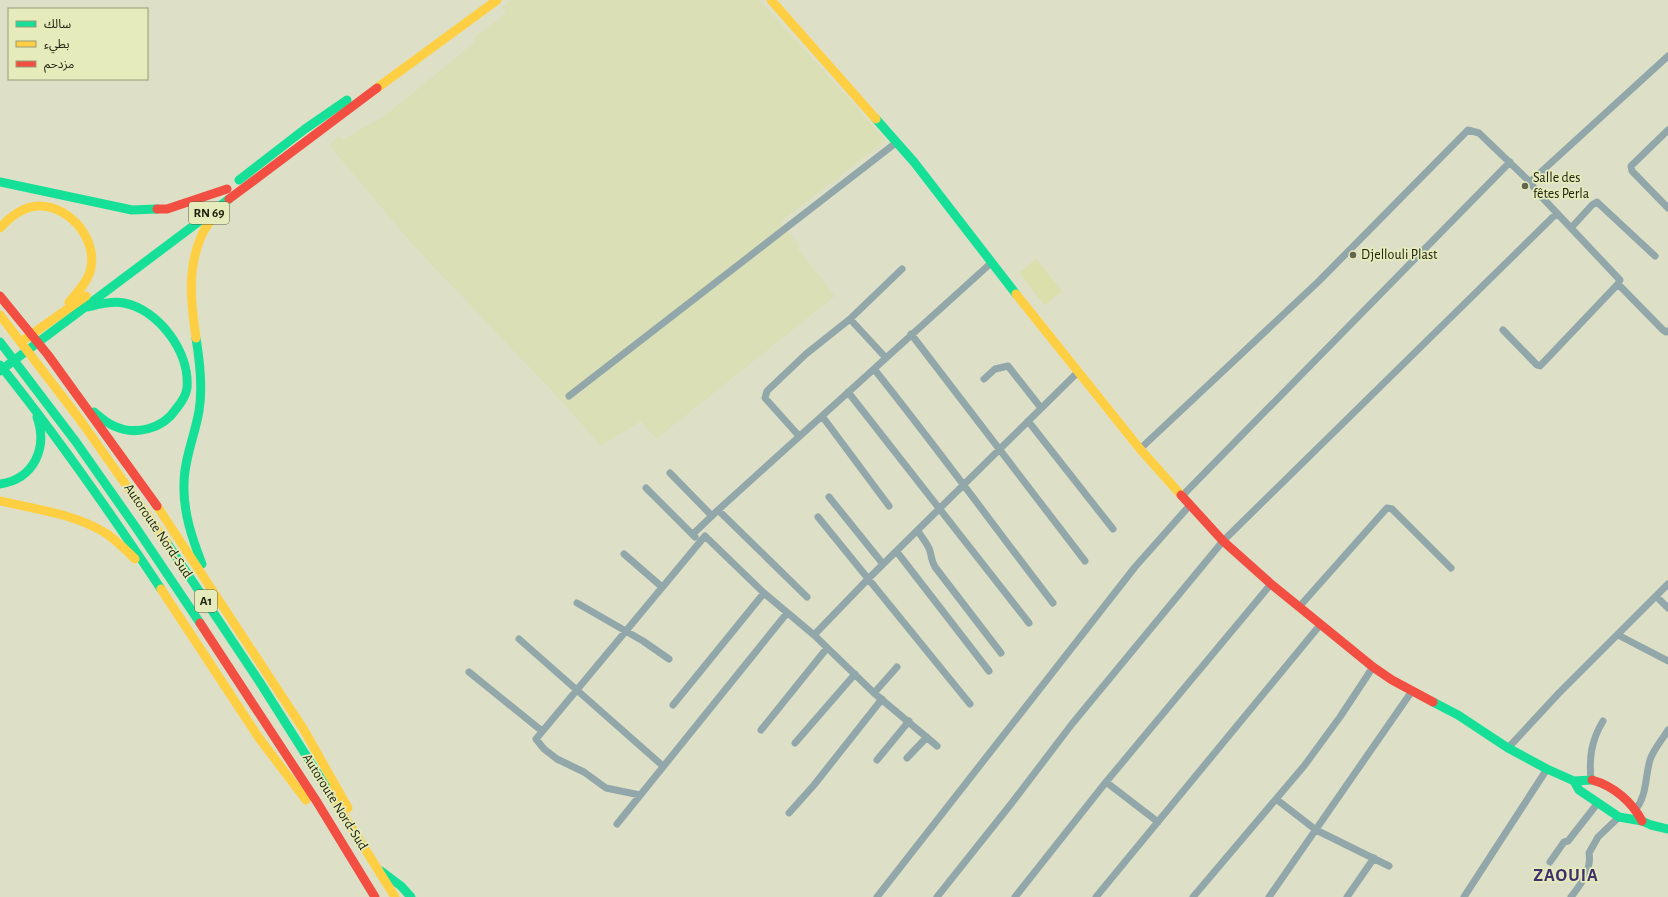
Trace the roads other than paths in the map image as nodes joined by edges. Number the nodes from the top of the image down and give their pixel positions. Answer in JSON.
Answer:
{"nodes":[{"id":1,"x":484,"y":0,"type":"edge"},
{"id":2,"x":497,"y":0,"type":"edge"},
{"id":3,"x":771,"y":0,"type":"edge"},
{"id":4,"x":1668,"y":56,"type":"edge"},
{"id":5,"x":1668,"y":130,"type":"edge"},
{"id":6,"x":897,"y":142,"type":"junction"},
{"id":7,"x":1510,"y":162,"type":"junction"},
{"id":8,"x":0,"y":182,"type":"edge"},
{"id":9,"x":1530,"y":182,"type":"junction"},
{"id":10,"x":227,"y":189,"type":"junction"},
{"id":11,"x":229,"y":199,"type":"junction"},
{"id":12,"x":1668,"y":208,"type":"edge"},
{"id":13,"x":1557,"y":213,"type":"junction"},
{"id":14,"x":0,"y":228,"type":"edge"},
{"id":15,"x":1571,"y":228,"type":"junction"},
{"id":16,"x":1655,"y":256,"type":"dead end"},
{"id":17,"x":991,"y":263,"type":"junction"},
{"id":18,"x":902,"y":269,"type":"dead end"},
{"id":19,"x":1618,"y":284,"type":"junction"},
{"id":20,"x":0,"y":291,"type":"edge"},
{"id":21,"x":0,"y":296,"type":"edge"},
{"id":22,"x":7,"y":304,"type":"junction"},
{"id":23,"x":82,"y":309,"type":"junction"},
{"id":24,"x":62,"y":312,"type":"junction"},
{"id":25,"x":0,"y":315,"type":"edge"},
{"id":26,"x":850,"y":319,"type":"junction"},
{"id":27,"x":1503,"y":330,"type":"dead end"},
{"id":28,"x":1668,"y":331,"type":"edge"},
{"id":29,"x":911,"y":334,"type":"junction"},
{"id":30,"x":0,"y":342,"type":"edge"},
{"id":31,"x":0,"y":358,"type":"edge"},
{"id":32,"x":886,"y":358,"type":"junction"},
{"id":33,"x":0,"y":364,"type":"edge"},
{"id":34,"x":874,"y":369,"type":"junction"},
{"id":35,"x":0,"y":372,"type":"edge"},
{"id":36,"x":1078,"y":372,"type":"junction"},
{"id":37,"x":65,"y":378,"type":"junction"},
{"id":38,"x":984,"y":378,"type":"dead end"},
{"id":39,"x":848,"y":392,"type":"junction"},
{"id":40,"x":569,"y":396,"type":"dead end"},
{"id":41,"x":29,"y":401,"type":"junction"},
{"id":42,"x":1041,"y":408,"type":"junction"},
{"id":43,"x":822,"y":416,"type":"junction"},
{"id":44,"x":1028,"y":421,"type":"junction"},
{"id":45,"x":799,"y":436,"type":"junction"},
{"id":46,"x":1140,"y":449,"type":"junction"},
{"id":47,"x":1000,"y":450,"type":"junction"},
{"id":48,"x":670,"y":473,"type":"dead end"},
{"id":49,"x":0,"y":484,"type":"edge"},
{"id":50,"x":963,"y":485,"type":"junction"},
{"id":51,"x":646,"y":488,"type":"dead end"},
{"id":52,"x":829,"y":496,"type":"dead end"},
{"id":53,"x":1182,"y":496,"type":"junction"},
{"id":54,"x":0,"y":501,"type":"edge"},
{"id":55,"x":1190,"y":505,"type":"junction"},
{"id":56,"x":889,"y":506,"type":"dead end"},
{"id":57,"x":718,"y":510,"type":"junction"},
{"id":58,"x":939,"y":510,"type":"junction"},
{"id":59,"x":712,"y":516,"type":"junction"},
{"id":60,"x":818,"y":517,"type":"dead end"},
{"id":61,"x":1113,"y":529,"type":"dead end"},
{"id":62,"x":918,"y":531,"type":"junction"},
{"id":63,"x":695,"y":532,"type":"junction"},
{"id":64,"x":702,"y":539,"type":"junction"},
{"id":65,"x":1223,"y":541,"type":"junction"},
{"id":66,"x":897,"y":552,"type":"junction"},
{"id":67,"x":624,"y":554,"type":"dead end"},
{"id":68,"x":1085,"y":562,"type":"dead end"},
{"id":69,"x":884,"y":564,"type":"junction"},
{"id":70,"x":1451,"y":568,"type":"dead end"},
{"id":71,"x":868,"y":579,"type":"junction"},
{"id":72,"x":1271,"y":584,"type":"junction"},
{"id":73,"x":1668,"y":586,"type":"edge"},
{"id":74,"x":662,"y":587,"type":"junction"},
{"id":75,"x":764,"y":593,"type":"junction"},
{"id":76,"x":1656,"y":596,"type":"junction"},
{"id":77,"x":808,"y":597,"type":"dead end"},
{"id":78,"x":170,"y":602,"type":"junction"},
{"id":79,"x":577,"y":603,"type":"dead end"},
{"id":80,"x":1053,"y":603,"type":"dead end"},
{"id":81,"x":1299,"y":606,"type":"junction"},
{"id":82,"x":1668,"y":608,"type":"edge"},
{"id":83,"x":787,"y":613,"type":"junction"},
{"id":84,"x":229,"y":616,"type":"junction"},
{"id":85,"x":1029,"y":623,"type":"dead end"},
{"id":86,"x":1320,"y":624,"type":"junction"},
{"id":87,"x":626,"y":631,"type":"junction"},
{"id":88,"x":814,"y":635,"type":"junction"},
{"id":89,"x":1618,"y":635,"type":"junction"},
{"id":90,"x":519,"y":640,"type":"dead end"},
{"id":91,"x":827,"y":648,"type":"junction"},
{"id":92,"x":1000,"y":652,"type":"dead end"},
{"id":93,"x":669,"y":659,"type":"dead end"},
{"id":94,"x":1668,"y":661,"type":"edge"},
{"id":95,"x":897,"y":667,"type":"dead end"},
{"id":96,"x":1373,"y":667,"type":"junction"},
{"id":97,"x":989,"y":671,"type":"dead end"},
{"id":98,"x":469,"y":672,"type":"dead end"},
{"id":99,"x":855,"y":674,"type":"junction"},
{"id":100,"x":577,"y":690,"type":"junction"},
{"id":101,"x":1412,"y":691,"type":"junction"},
{"id":102,"x":874,"y":693,"type":"junction"},
{"id":103,"x":882,"y":699,"type":"junction"},
{"id":104,"x":970,"y":704,"type":"dead end"},
{"id":105,"x":673,"y":705,"type":"dead end"},
{"id":106,"x":909,"y":721,"type":"junction"},
{"id":107,"x":1603,"y":721,"type":"dead end"},
{"id":108,"x":761,"y":730,"type":"dead end"},
{"id":109,"x":1668,"y":730,"type":"edge"},
{"id":110,"x":542,"y":731,"type":"junction"},
{"id":111,"x":927,"y":737,"type":"junction"},
{"id":112,"x":795,"y":743,"type":"dead end"},
{"id":113,"x":937,"y":746,"type":"dead end"},
{"id":114,"x":1508,"y":748,"type":"junction"},
{"id":115,"x":907,"y":758,"type":"dead end"},
{"id":116,"x":877,"y":760,"type":"dead end"},
{"id":117,"x":663,"y":766,"type":"junction"},
{"id":118,"x":1547,"y":769,"type":"junction"},
{"id":119,"x":1591,"y":780,"type":"junction"},
{"id":120,"x":1574,"y":781,"type":"junction"},
{"id":121,"x":1106,"y":782,"type":"junction"},
{"id":122,"x":640,"y":795,"type":"junction"},
{"id":123,"x":1276,"y":799,"type":"junction"},
{"id":124,"x":1597,"y":804,"type":"junction"},
{"id":125,"x":1636,"y":809,"type":"junction"},
{"id":126,"x":789,"y":813,"type":"dead end"},
{"id":127,"x":1619,"y":817,"type":"junction"},
{"id":128,"x":1642,"y":821,"type":"junction"},
{"id":129,"x":1158,"y":822,"type":"junction"},
{"id":130,"x":617,"y":824,"type":"dead end"},
{"id":131,"x":1668,"y":829,"type":"edge"},
{"id":132,"x":1316,"y":830,"type":"junction"},
{"id":133,"x":1374,"y":858,"type":"junction"},
{"id":134,"x":1550,"y":862,"type":"dead end"},
{"id":135,"x":374,"y":864,"type":"junction"},
{"id":136,"x":1389,"y":866,"type":"dead end"},
{"id":137,"x":357,"y":870,"type":"junction"},
{"id":138,"x":375,"y":897,"type":"edge"},
{"id":139,"x":396,"y":897,"type":"edge"},
{"id":140,"x":411,"y":897,"type":"edge"},
{"id":141,"x":877,"y":897,"type":"edge"},
{"id":142,"x":937,"y":897,"type":"edge"},
{"id":143,"x":1015,"y":897,"type":"edge"},
{"id":144,"x":1096,"y":897,"type":"edge"},
{"id":145,"x":1193,"y":897,"type":"edge"},
{"id":146,"x":1269,"y":897,"type":"edge"},
{"id":147,"x":1347,"y":897,"type":"edge"},
{"id":148,"x":1464,"y":897,"type":"edge"},
{"id":149,"x":1571,"y":897,"type":"edge"}],
"edges":[{"from":1,"to":10,"type":"main road","number":"RN 69"},
{"from":2,"to":11,"type":"main road","number":"RN 69"},
{"from":3,"to":6,"type":"main road"},
{"from":4,"to":9,"type":"street"},
{"from":5,"to":12,"type":"street"},
{"from":6,"to":17,"type":"main road"},
{"from":6,"to":40,"type":"street"},
{"from":7,"to":9,"type":"street"},
{"from":7,"to":46,"type":"street"},
{"from":7,"to":53,"type":"street"},
{"from":8,"to":10,"type":"main road"},
{"from":9,"to":13,"type":"street"},
{"from":10,"to":24,"type":"main road","number":"RN 69"},
{"from":11,"to":23,"type":"main road","number":"RN 69"},
{"from":11,"to":84,"type":"main road"},
{"from":13,"to":15,"type":"street"},
{"from":13,"to":65,"type":"street"},
{"from":14,"to":24,"type":"main road"},
{"from":15,"to":16,"type":"street"},
{"from":15,"to":19,"type":"street"},
{"from":17,"to":29,"type":"street"},
{"from":17,"to":36,"type":"main road"},
{"from":18,"to":26,"type":"street"},
{"from":19,"to":27,"type":"street"},
{"from":19,"to":28,"type":"street"},
{"from":20,"to":22,"type":"main road"},
{"from":21,"to":22,"type":"main road"},
{"from":22,"to":37,"type":"main road"},
{"from":23,"to":35,"type":"main road","number":"RN 69"},
{"from":23,"to":37,"type":"main road"},
{"from":24,"to":31,"type":"main road","number":"RN 69"},
{"from":25,"to":135,"type":"main road","name":"Autoroute Nord-Sud","number":"A1"},
{"from":26,"to":32,"type":"street"},
{"from":26,"to":45,"type":"street"},
{"from":29,"to":32,"type":"street"},
{"from":29,"to":47,"type":"street"},
{"from":30,"to":137,"type":"main road","name":"Autoroute Nord-Sud","number":"A1"},
{"from":32,"to":34,"type":"street"},
{"from":33,"to":41,"type":"main road"},
{"from":34,"to":39,"type":"street"},
{"from":34,"to":50,"type":"street"},
{"from":36,"to":42,"type":"street"},
{"from":36,"to":46,"type":"main road"},
{"from":37,"to":84,"type":"main road"},
{"from":38,"to":42,"type":"street"},
{"from":39,"to":43,"type":"street"},
{"from":39,"to":58,"type":"street"},
{"from":41,"to":49,"type":"main road"},
{"from":41,"to":78,"type":"main road"},
{"from":42,"to":44,"type":"street"},
{"from":43,"to":45,"type":"street"},
{"from":43,"to":56,"type":"street"},
{"from":44,"to":47,"type":"street"},
{"from":44,"to":61,"type":"street"},
{"from":45,"to":57,"type":"street"},
{"from":46,"to":53,"type":"main road"},
{"from":47,"to":50,"type":"street"},
{"from":47,"to":68,"type":"street"},
{"from":48,"to":59,"type":"street"},
{"from":50,"to":58,"type":"street"},
{"from":50,"to":80,"type":"street"},
{"from":51,"to":63,"type":"street"},
{"from":52,"to":69,"type":"street"},
{"from":53,"to":55,"type":"main road"},
{"from":54,"to":78,"type":"main road"},
{"from":55,"to":65,"type":"main road"},
{"from":55,"to":141,"type":"street"},
{"from":57,"to":59,"type":"street"},
{"from":57,"to":77,"type":"street"},
{"from":58,"to":62,"type":"street"},
{"from":58,"to":85,"type":"street"},
{"from":59,"to":63,"type":"street"},
{"from":60,"to":71,"type":"street"},
{"from":62,"to":66,"type":"street"},
{"from":62,"to":92,"type":"street"},
{"from":63,"to":64,"type":"street"},
{"from":64,"to":74,"type":"street"},
{"from":64,"to":75,"type":"street"},
{"from":65,"to":72,"type":"main road"},
{"from":65,"to":142,"type":"street"},
{"from":66,"to":69,"type":"street"},
{"from":66,"to":97,"type":"street"},
{"from":67,"to":74,"type":"street"},
{"from":69,"to":71,"type":"street"},
{"from":70,"to":81,"type":"street"},
{"from":71,"to":88,"type":"street"},
{"from":71,"to":104,"type":"street"},
{"from":72,"to":81,"type":"main road"},
{"from":72,"to":121,"type":"street"},
{"from":73,"to":76,"type":"street"},
{"from":74,"to":87,"type":"street"},
{"from":75,"to":83,"type":"street"},
{"from":75,"to":105,"type":"street"},
{"from":76,"to":82,"type":"street"},
{"from":76,"to":89,"type":"street"},
{"from":78,"to":137,"type":"main road"},
{"from":79,"to":87,"type":"street"},
{"from":81,"to":86,"type":"main road"},
{"from":83,"to":88,"type":"street"},
{"from":83,"to":117,"type":"street"},
{"from":84,"to":135,"type":"main road"},
{"from":86,"to":96,"type":"main road"},
{"from":86,"to":129,"type":"street"},
{"from":87,"to":93,"type":"street"},
{"from":87,"to":100,"type":"street"},
{"from":88,"to":91,"type":"street"},
{"from":89,"to":94,"type":"street"},
{"from":89,"to":114,"type":"street"},
{"from":90,"to":100,"type":"street"},
{"from":91,"to":99,"type":"street"},
{"from":91,"to":108,"type":"street"},
{"from":95,"to":102,"type":"street"},
{"from":96,"to":101,"type":"main road"},
{"from":96,"to":123,"type":"street"},
{"from":98,"to":110,"type":"street"},
{"from":99,"to":102,"type":"street"},
{"from":99,"to":112,"type":"street"},
{"from":100,"to":110,"type":"street"},
{"from":100,"to":117,"type":"street"},
{"from":101,"to":114,"type":"main road"},
{"from":101,"to":132,"type":"street"},
{"from":102,"to":103,"type":"street"},
{"from":103,"to":106,"type":"street"},
{"from":103,"to":126,"type":"street"},
{"from":106,"to":111,"type":"street"},
{"from":106,"to":116,"type":"street"},
{"from":107,"to":119,"type":"street"},
{"from":109,"to":125,"type":"street"},
{"from":110,"to":122,"type":"street"},
{"from":111,"to":113,"type":"street"},
{"from":111,"to":115,"type":"street"},
{"from":114,"to":118,"type":"main road"},
{"from":117,"to":122,"type":"street"},
{"from":118,"to":120,"type":"main road"},
{"from":118,"to":148,"type":"street"},
{"from":119,"to":120,"type":"main road"},
{"from":119,"to":125,"type":"main road"},
{"from":120,"to":124,"type":"main road"},
{"from":121,"to":129,"type":"street"},
{"from":121,"to":143,"type":"street"},
{"from":122,"to":130,"type":"street"},
{"from":123,"to":132,"type":"street"},
{"from":123,"to":145,"type":"street"},
{"from":124,"to":127,"type":"main road"},
{"from":124,"to":134,"type":"street"},
{"from":125,"to":128,"type":"main road"},
{"from":127,"to":128,"type":"main road"},
{"from":127,"to":149,"type":"street"},
{"from":128,"to":131,"type":"main road"},
{"from":129,"to":144,"type":"street"},
{"from":132,"to":133,"type":"street"},
{"from":132,"to":146,"type":"street"},
{"from":133,"to":136,"type":"street"},
{"from":133,"to":147,"type":"street"},
{"from":135,"to":139,"type":"main road","name":"Autoroute Nord-Sud","number":"A1"},
{"from":135,"to":140,"type":"main road"},
{"from":137,"to":138,"type":"main road","name":"Autoroute Nord-Sud","number":"A1"}]}
